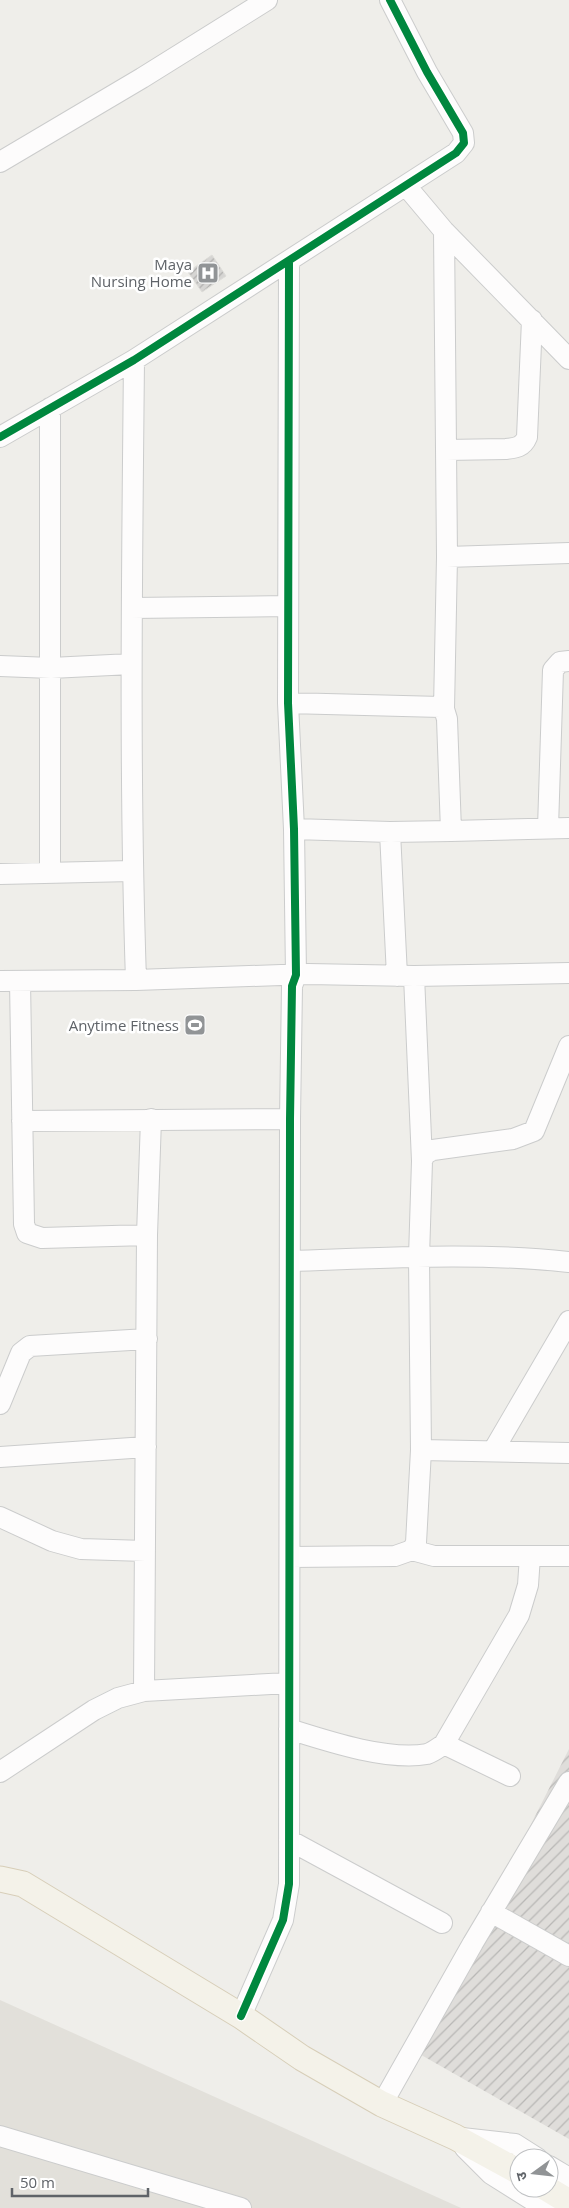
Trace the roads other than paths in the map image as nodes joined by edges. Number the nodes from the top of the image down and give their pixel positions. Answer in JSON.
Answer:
{"nodes":[{"id":1,"x":267,"y":0,"type":"edge"},
{"id":2,"x":390,"y":0,"type":"edge"},
{"id":3,"x":0,"y":162,"type":"edge"},
{"id":4,"x":406,"y":187,"type":"junction"},
{"id":5,"x":444,"y":231,"type":"junction"},
{"id":6,"x":289,"y":260,"type":"junction"},
{"id":7,"x":532,"y":320,"type":"junction"},
{"id":8,"x":569,"y":359,"type":"edge"},
{"id":9,"x":134,"y":360,"type":"junction"},
{"id":10,"x":50,"y":408,"type":"junction"},
{"id":11,"x":0,"y":437,"type":"edge"},
{"id":12,"x":446,"y":450,"type":"junction"},
{"id":13,"x":569,"y":553,"type":"edge"},
{"id":14,"x":447,"y":557,"type":"junction"},
{"id":15,"x":288,"y":606,"type":"junction"},
{"id":16,"x":132,"y":608,"type":"junction"},
{"id":17,"x":569,"y":661,"type":"edge"},
{"id":18,"x":131,"y":664,"type":"junction"},
{"id":19,"x":0,"y":666,"type":"edge"},
{"id":20,"x":51,"y":668,"type":"junction"},
{"id":21,"x":288,"y":704,"type":"junction"},
{"id":22,"x":444,"y":709,"type":"junction"},
{"id":23,"x":548,"y":828,"type":"junction"},
{"id":24,"x":569,"y":828,"type":"edge"},
{"id":25,"x":294,"y":829,"type":"junction"},
{"id":26,"x":451,"y":831,"type":"junction"},
{"id":27,"x":390,"y":832,"type":"junction"},
{"id":28,"x":132,"y":871,"type":"junction"},
{"id":29,"x":50,"y":873,"type":"junction"},
{"id":30,"x":0,"y":874,"type":"edge"},
{"id":31,"x":569,"y":973,"type":"edge"},
{"id":32,"x":296,"y":975,"type":"junction"},
{"id":33,"x":405,"y":976,"type":"junction"},
{"id":34,"x":136,"y":980,"type":"junction"},
{"id":35,"x":0,"y":981,"type":"edge"},
{"id":36,"x":20,"y":981,"type":"junction"},
{"id":37,"x":569,"y":1046,"type":"edge"},
{"id":38,"x":290,"y":1118,"type":"junction"},
{"id":39,"x":151,"y":1119,"type":"junction"},
{"id":40,"x":22,"y":1121,"type":"junction"},
{"id":41,"x":422,"y":1161,"type":"junction"},
{"id":42,"x":148,"y":1235,"type":"junction"},
{"id":43,"x":419,"y":1257,"type":"junction"},
{"id":44,"x":291,"y":1261,"type":"junction"},
{"id":45,"x":569,"y":1262,"type":"edge"},
{"id":46,"x":569,"y":1320,"type":"edge"},
{"id":47,"x":147,"y":1339,"type":"junction"},
{"id":48,"x":0,"y":1404,"type":"edge"},
{"id":49,"x":146,"y":1447,"type":"junction"},
{"id":50,"x":421,"y":1450,"type":"junction"},
{"id":51,"x":493,"y":1451,"type":"junction"},
{"id":52,"x":569,"y":1453,"type":"edge"},
{"id":53,"x":0,"y":1458,"type":"edge"},
{"id":54,"x":0,"y":1517,"type":"edge"},
{"id":55,"x":412,"y":1550,"type":"junction"},
{"id":56,"x":145,"y":1551,"type":"junction"},
{"id":57,"x":530,"y":1556,"type":"junction"},
{"id":58,"x":569,"y":1556,"type":"edge"},
{"id":59,"x":291,"y":1558,"type":"junction"},
{"id":60,"x":288,"y":1683,"type":"junction"},
{"id":61,"x":144,"y":1691,"type":"junction"},
{"id":62,"x":289,"y":1729,"type":"junction"},
{"id":63,"x":444,"y":1744,"type":"junction"},
{"id":64,"x":0,"y":1772,"type":"edge"},
{"id":65,"x":510,"y":1776,"type":"dead end"},
{"id":66,"x":569,"y":1782,"type":"edge"},
{"id":67,"x":289,"y":1840,"type":"junction"},
{"id":68,"x":0,"y":1879,"type":"edge"},
{"id":69,"x":491,"y":1912,"type":"junction"},
{"id":70,"x":442,"y":1923,"type":"dead end"},
{"id":71,"x":569,"y":1956,"type":"edge"},
{"id":72,"x":241,"y":2016,"type":"junction"},
{"id":73,"x":382,"y":2104,"type":"junction"},
{"id":74,"x":0,"y":2136,"type":"edge"},
{"id":75,"x":455,"y":2137,"type":"junction"},
{"id":76,"x":521,"y":2148,"type":"edge"},
{"id":77,"x":509,"y":2167,"type":"edge"},
{"id":78,"x":241,"y":2208,"type":"edge"},
{"id":79,"x":545,"y":2208,"type":"edge"}],
"edges":[{"from":1,"to":3,"type":"street"},
{"from":2,"to":4,"type":"street"},
{"from":4,"to":5,"type":"street"},
{"from":4,"to":6,"type":"street"},
{"from":5,"to":7,"type":"street"},
{"from":5,"to":12,"type":"street"},
{"from":6,"to":9,"type":"street"},
{"from":6,"to":15,"type":"street"},
{"from":7,"to":8,"type":"street"},
{"from":7,"to":12,"type":"street"},
{"from":9,"to":10,"type":"street"},
{"from":9,"to":16,"type":"street"},
{"from":10,"to":11,"type":"street"},
{"from":10,"to":20,"type":"street"},
{"from":12,"to":14,"type":"street"},
{"from":13,"to":14,"type":"street"},
{"from":14,"to":22,"type":"street"},
{"from":15,"to":16,"type":"street"},
{"from":15,"to":21,"type":"street"},
{"from":16,"to":18,"type":"street"},
{"from":17,"to":23,"type":"street"},
{"from":18,"to":20,"type":"street"},
{"from":18,"to":28,"type":"street"},
{"from":19,"to":20,"type":"street"},
{"from":20,"to":29,"type":"street"},
{"from":21,"to":22,"type":"street"},
{"from":21,"to":25,"type":"street"},
{"from":22,"to":26,"type":"street"},
{"from":23,"to":24,"type":"street"},
{"from":23,"to":26,"type":"street"},
{"from":25,"to":27,"type":"street"},
{"from":25,"to":32,"type":"street"},
{"from":26,"to":27,"type":"street"},
{"from":27,"to":33,"type":"street"},
{"from":28,"to":29,"type":"street"},
{"from":28,"to":34,"type":"street"},
{"from":29,"to":30,"type":"street"},
{"from":31,"to":33,"type":"street"},
{"from":32,"to":33,"type":"street"},
{"from":32,"to":34,"type":"street"},
{"from":32,"to":38,"type":"street"},
{"from":33,"to":41,"type":"street"},
{"from":34,"to":36,"type":"street"},
{"from":35,"to":36,"type":"street"},
{"from":36,"to":40,"type":"street"},
{"from":37,"to":41,"type":"street"},
{"from":38,"to":39,"type":"street"},
{"from":38,"to":44,"type":"street"},
{"from":39,"to":40,"type":"street"},
{"from":39,"to":42,"type":"street"},
{"from":40,"to":42,"type":"street"},
{"from":41,"to":43,"type":"street"},
{"from":42,"to":47,"type":"street"},
{"from":43,"to":44,"type":"street"},
{"from":43,"to":45,"type":"street"},
{"from":43,"to":50,"type":"street"},
{"from":44,"to":59,"type":"street"},
{"from":46,"to":51,"type":"street"},
{"from":47,"to":48,"type":"street"},
{"from":47,"to":49,"type":"street"},
{"from":49,"to":53,"type":"street"},
{"from":49,"to":56,"type":"street"},
{"from":50,"to":51,"type":"street"},
{"from":50,"to":55,"type":"street"},
{"from":51,"to":52,"type":"street"},
{"from":54,"to":56,"type":"street"},
{"from":55,"to":57,"type":"street"},
{"from":55,"to":59,"type":"street"},
{"from":56,"to":61,"type":"street"},
{"from":57,"to":58,"type":"street"},
{"from":57,"to":63,"type":"street"},
{"from":59,"to":60,"type":"street"},
{"from":60,"to":61,"type":"street"},
{"from":60,"to":62,"type":"street"},
{"from":61,"to":64,"type":"street"},
{"from":62,"to":63,"type":"street"},
{"from":62,"to":67,"type":"street"},
{"from":63,"to":65,"type":"street"},
{"from":66,"to":69,"type":"street"},
{"from":67,"to":70,"type":"street"},
{"from":67,"to":72,"type":"street"},
{"from":68,"to":72,"type":"main road"},
{"from":69,"to":71,"type":"street"},
{"from":69,"to":73,"type":"street"},
{"from":72,"to":73,"type":"main road"},
{"from":73,"to":75,"type":"main road"},
{"from":74,"to":78,"type":"street"},
{"from":75,"to":76,"type":"street"},
{"from":75,"to":77,"type":"main road"},
{"from":75,"to":79,"type":"street"}]}
